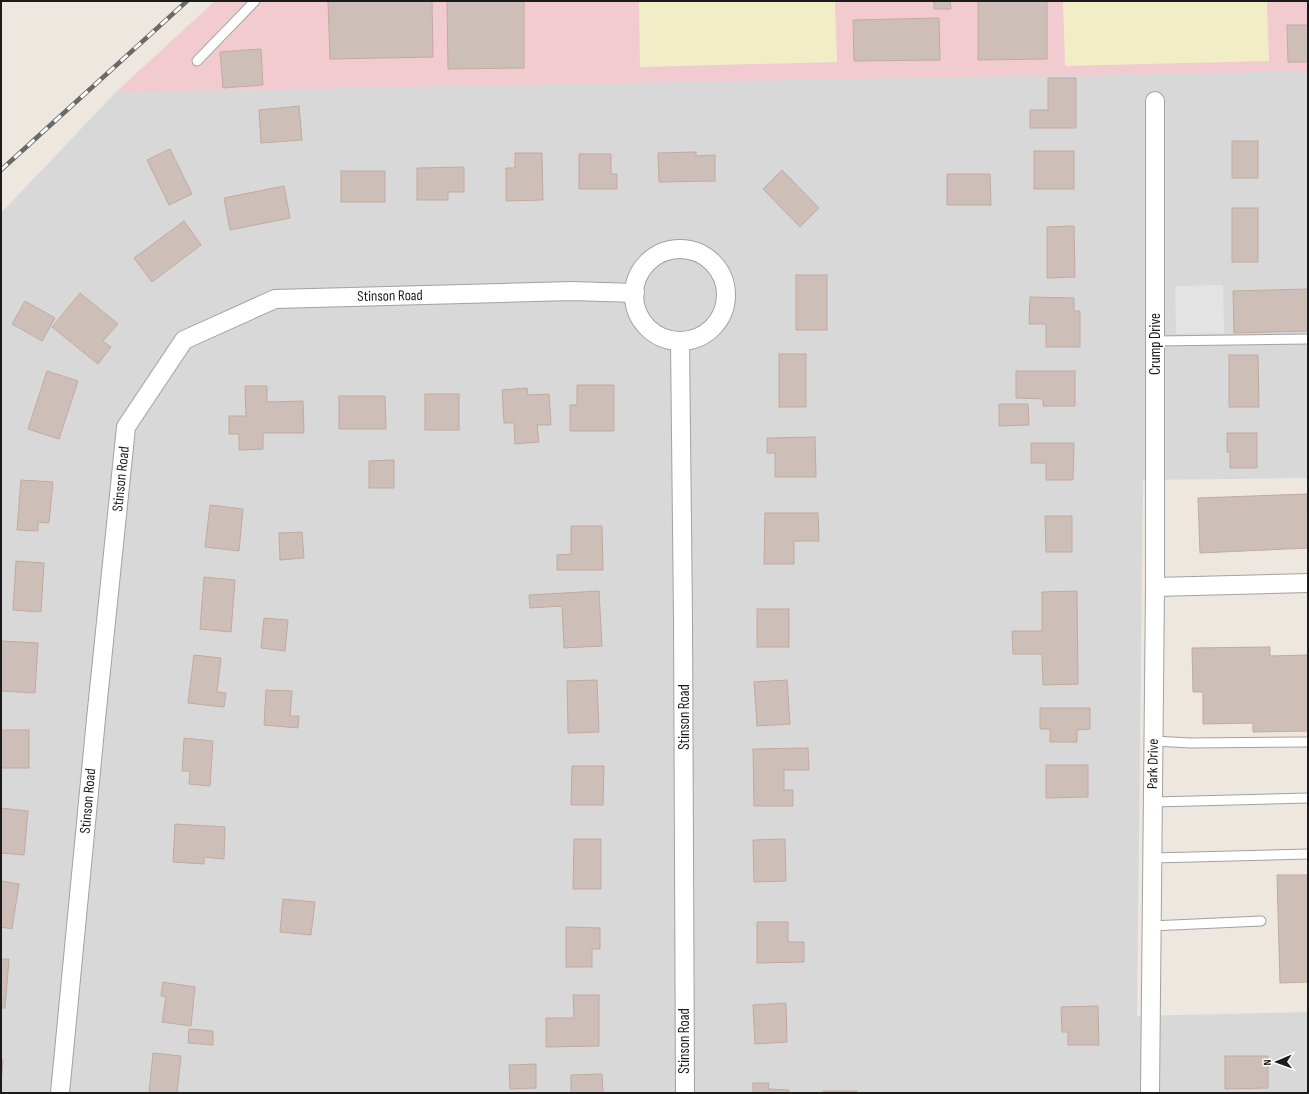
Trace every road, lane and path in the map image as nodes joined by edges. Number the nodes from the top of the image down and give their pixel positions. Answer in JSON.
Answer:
{"nodes":[{"id":1,"x":255,"y":1,"type":"edge"},
{"id":2,"x":197,"y":61,"type":"dead end"},
{"id":3,"x":1155,"y":102,"type":"dead end"},
{"id":4,"x":635,"y":293,"type":"junction"},
{"id":5,"x":1308,"y":339,"type":"edge"},
{"id":6,"x":680,"y":341,"type":"junction"},
{"id":7,"x":1155,"y":341,"type":"junction"},
{"id":8,"x":1308,"y":583,"type":"edge"},
{"id":9,"x":1155,"y":587,"type":"junction"},
{"id":10,"x":1154,"y":741,"type":"junction"},
{"id":11,"x":1308,"y":742,"type":"edge"},
{"id":12,"x":1308,"y":798,"type":"edge"},
{"id":13,"x":1153,"y":802,"type":"junction"},
{"id":14,"x":1308,"y":854,"type":"edge"},
{"id":15,"x":1152,"y":858,"type":"junction"},
{"id":16,"x":1261,"y":921,"type":"dead end"},
{"id":17,"x":1151,"y":926,"type":"junction"},
{"id":18,"x":60,"y":1093,"type":"edge"},
{"id":19,"x":685,"y":1093,"type":"edge"},
{"id":20,"x":1150,"y":1093,"type":"edge"}],
"edges":[{"from":1,"to":2,"type":"lane"},
{"from":3,"to":7,"type":"street","name":"Crump Drive"},
{"from":4,"to":6,"type":"street"},
{"from":4,"to":6,"type":"street"},
{"from":4,"to":18,"type":"street","name":"Stinson Road"},
{"from":5,"to":7,"type":"lane"},
{"from":6,"to":19,"type":"street","name":"Stinson Road"},
{"from":7,"to":9,"type":"street","name":"Crump Drive"},
{"from":8,"to":9,"type":"street"},
{"from":9,"to":10,"type":"street","name":"Park Drive"},
{"from":10,"to":11,"type":"lane"},
{"from":10,"to":13,"type":"street","name":"Park Drive"},
{"from":12,"to":13,"type":"lane"},
{"from":13,"to":15,"type":"street","name":"Park Drive"},
{"from":14,"to":15,"type":"lane"},
{"from":15,"to":17,"type":"street","name":"Park Drive"},
{"from":16,"to":17,"type":"lane"},
{"from":17,"to":20,"type":"street","name":"Park Drive"}]}
